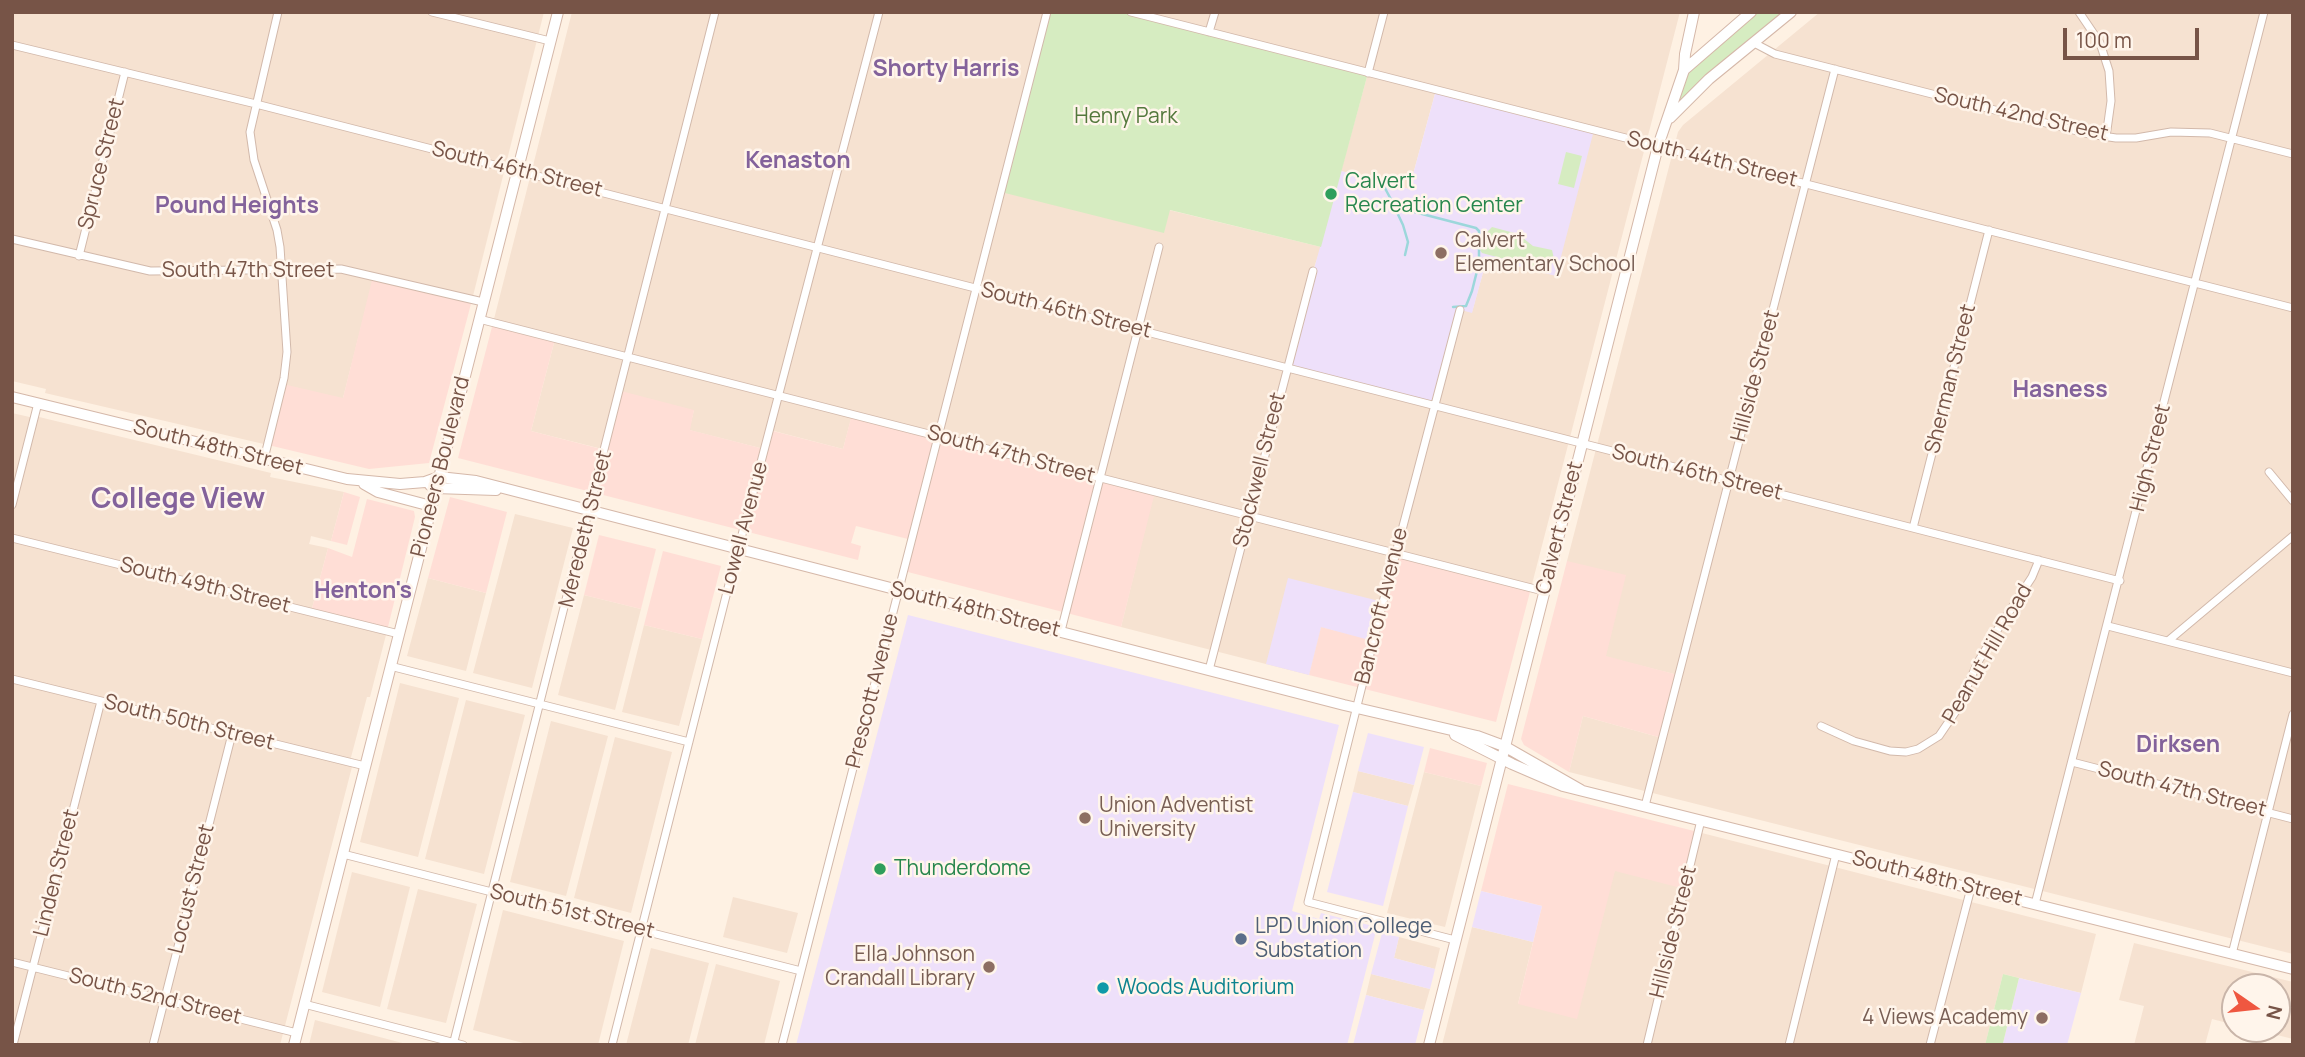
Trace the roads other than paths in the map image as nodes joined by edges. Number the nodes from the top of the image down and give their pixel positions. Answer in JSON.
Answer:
{"nodes":[{"id":1,"x":278,"y":12,"type":"edge"},
{"id":2,"x":432,"y":12,"type":"edge"},
{"id":3,"x":558,"y":12,"type":"edge"},
{"id":4,"x":715,"y":12,"type":"edge"},
{"id":5,"x":879,"y":12,"type":"edge"},
{"id":6,"x":1047,"y":12,"type":"edge"},
{"id":7,"x":1131,"y":12,"type":"edge"},
{"id":8,"x":1215,"y":12,"type":"edge"},
{"id":9,"x":1384,"y":12,"type":"edge"},
{"id":10,"x":1694,"y":12,"type":"edge"},
{"id":11,"x":1751,"y":12,"type":"edge"},
{"id":12,"x":1791,"y":12,"type":"edge"},
{"id":13,"x":2080,"y":12,"type":"edge"},
{"id":14,"x":2264,"y":12,"type":"edge"},
{"id":15,"x":1209,"y":32,"type":"junction"},
{"id":16,"x":550,"y":41,"type":"junction"},
{"id":17,"x":1754,"y":43,"type":"junction"},
{"id":18,"x":12,"y":45,"type":"edge"},
{"id":19,"x":1835,"y":69,"type":"junction"},
{"id":20,"x":1684,"y":70,"type":"junction"},
{"id":21,"x":125,"y":72,"type":"junction"},
{"id":22,"x":1368,"y":72,"type":"junction"},
{"id":23,"x":256,"y":104,"type":"junction"},
{"id":24,"x":1668,"y":120,"type":"junction"},
{"id":25,"x":2106,"y":137,"type":"junction"},
{"id":26,"x":2232,"y":138,"type":"junction"},
{"id":27,"x":1658,"y":146,"type":"junction"},
{"id":28,"x":2293,"y":154,"type":"edge"},
{"id":29,"x":517,"y":170,"type":"junction"},
{"id":30,"x":1805,"y":183,"type":"junction"},
{"id":31,"x":667,"y":209,"type":"junction"},
{"id":32,"x":1989,"y":230,"type":"junction"},
{"id":33,"x":12,"y":239,"type":"edge"},
{"id":34,"x":817,"y":247,"type":"junction"},
{"id":35,"x":1159,"y":247,"type":"dead end"},
{"id":36,"x":79,"y":256,"type":"junction"},
{"id":37,"x":282,"y":270,"type":"junction"},
{"id":38,"x":1313,"y":271,"type":"dead end"},
{"id":39,"x":2195,"y":283,"type":"junction"},
{"id":40,"x":976,"y":288,"type":"junction"},
{"id":41,"x":483,"y":302,"type":"junction"},
{"id":42,"x":2293,"y":308,"type":"edge"},
{"id":43,"x":1460,"y":310,"type":"dead end"},
{"id":44,"x":479,"y":319,"type":"junction"},
{"id":45,"x":1138,"y":329,"type":"junction"},
{"id":46,"x":629,"y":357,"type":"junction"},
{"id":47,"x":1287,"y":367,"type":"junction"},
{"id":48,"x":778,"y":396,"type":"junction"},
{"id":49,"x":12,"y":397,"type":"edge"},
{"id":50,"x":38,"y":403,"type":"junction"},
{"id":51,"x":1434,"y":405,"type":"junction"},
{"id":52,"x":939,"y":436,"type":"junction"},
{"id":53,"x":1581,"y":443,"type":"junction"},
{"id":54,"x":264,"y":459,"type":"junction"},
{"id":55,"x":2269,"y":472,"type":"dead end"},
{"id":56,"x":1100,"y":478,"type":"junction"},
{"id":57,"x":1728,"y":481,"type":"junction"},
{"id":58,"x":362,"y":482,"type":"junction"},
{"id":59,"x":433,"y":483,"type":"junction"},
{"id":60,"x":2293,"y":501,"type":"edge"},
{"id":61,"x":12,"y":505,"type":"edge"},
{"id":62,"x":431,"y":506,"type":"junction"},
{"id":63,"x":590,"y":511,"type":"junction"},
{"id":64,"x":1249,"y":516,"type":"junction"},
{"id":65,"x":1913,"y":528,"type":"junction"},
{"id":66,"x":2293,"y":536,"type":"edge"},
{"id":67,"x":12,"y":538,"type":"edge"},
{"id":68,"x":738,"y":549,"type":"junction"},
{"id":69,"x":1395,"y":554,"type":"junction"},
{"id":70,"x":2039,"y":560,"type":"junction"},
{"id":71,"x":2120,"y":581,"type":"junction"},
{"id":72,"x":899,"y":591,"type":"junction"},
{"id":73,"x":1544,"y":591,"type":"junction"},
{"id":74,"x":2108,"y":626,"type":"junction"},
{"id":75,"x":1061,"y":631,"type":"junction"},
{"id":76,"x":399,"y":634,"type":"junction"},
{"id":77,"x":2168,"y":641,"type":"junction"},
{"id":78,"x":390,"y":666,"type":"junction"},
{"id":79,"x":1209,"y":670,"type":"junction"},
{"id":80,"x":2293,"y":673,"type":"edge"},
{"id":81,"x":12,"y":679,"type":"edge"},
{"id":82,"x":101,"y":701,"type":"junction"},
{"id":83,"x":541,"y":704,"type":"junction"},
{"id":84,"x":1356,"y":708,"type":"junction"},
{"id":85,"x":2293,"y":714,"type":"edge"},
{"id":86,"x":1821,"y":726,"type":"dead end"},
{"id":87,"x":232,"y":734,"type":"junction"},
{"id":88,"x":689,"y":742,"type":"junction"},
{"id":89,"x":1503,"y":752,"type":"junction"},
{"id":90,"x":2072,"y":762,"type":"junction"},
{"id":91,"x":365,"y":766,"type":"junction"},
{"id":92,"x":1645,"y":806,"type":"junction"},
{"id":93,"x":2268,"y":812,"type":"junction"},
{"id":94,"x":2293,"y":818,"type":"edge"},
{"id":95,"x":1701,"y":820,"type":"junction"},
{"id":96,"x":342,"y":854,"type":"junction"},
{"id":97,"x":1836,"y":854,"type":"junction"},
{"id":98,"x":1971,"y":888,"type":"junction"},
{"id":99,"x":493,"y":892,"type":"junction"},
{"id":100,"x":2035,"y":904,"type":"junction"},
{"id":101,"x":641,"y":930,"type":"junction"},
{"id":102,"x":1455,"y":940,"type":"junction"},
{"id":103,"x":2232,"y":954,"type":"junction"},
{"id":104,"x":12,"y":962,"type":"edge"},
{"id":105,"x":33,"y":967,"type":"junction"},
{"id":106,"x":2293,"y":969,"type":"edge"},
{"id":107,"x":802,"y":971,"type":"junction"},
{"id":108,"x":164,"y":999,"type":"junction"},
{"id":109,"x":304,"y":1004,"type":"junction"},
{"id":110,"x":297,"y":1033,"type":"junction"},
{"id":111,"x":454,"y":1044,"type":"edge"},
{"id":112,"x":13,"y":1045,"type":"edge"},
{"id":113,"x":153,"y":1045,"type":"edge"},
{"id":114,"x":294,"y":1045,"type":"edge"},
{"id":115,"x":463,"y":1045,"type":"edge"},
{"id":116,"x":612,"y":1045,"type":"edge"},
{"id":117,"x":782,"y":1045,"type":"edge"},
{"id":118,"x":1429,"y":1045,"type":"edge"},
{"id":119,"x":1647,"y":1045,"type":"edge"},
{"id":120,"x":1789,"y":1045,"type":"edge"},
{"id":121,"x":1930,"y":1045,"type":"edge"}],
"edges":[{"from":1,"to":23,"type":"street"},
{"from":2,"to":16,"type":"street"},
{"from":3,"to":16,"type":"main road","name":"Pioneers Boulevard"},
{"from":4,"to":31,"type":"street","name":"Meredeth Street"},
{"from":5,"to":34,"type":"street","name":"Lowell Avenue"},
{"from":6,"to":40,"type":"street","name":"Prescott Avenue"},
{"from":7,"to":15,"type":"street","name":"South 44th Street"},
{"from":8,"to":15,"type":"street"},
{"from":9,"to":22,"type":"street"},
{"from":10,"to":20,"type":"main road","name":"Calvert Street"},
{"from":11,"to":20,"type":"main road"},
{"from":12,"to":17,"type":"main road"},
{"from":13,"to":25,"type":"street"},
{"from":14,"to":26,"type":"street","name":"High Street"},
{"from":15,"to":22,"type":"street","name":"South 44th Street"},
{"from":16,"to":29,"type":"main road","name":"Pioneers Boulevard"},
{"from":17,"to":19,"type":"street","name":"South 42nd Street"},
{"from":17,"to":24,"type":"main road"},
{"from":18,"to":21,"type":"street","name":"South 46th Street"},
{"from":19,"to":25,"type":"street","name":"South 42nd Street"},
{"from":19,"to":30,"type":"street","name":"Hillside Street"},
{"from":20,"to":24,"type":"main road","name":"Calvert Street"},
{"from":21,"to":23,"type":"street","name":"South 46th Street"},
{"from":21,"to":36,"type":"street","name":"Spruce Street"},
{"from":22,"to":27,"type":"street","name":"South 44th Street"},
{"from":23,"to":29,"type":"street","name":"South 46th Street"},
{"from":23,"to":37,"type":"street"},
{"from":24,"to":27,"type":"main road","name":"Calvert Street"},
{"from":25,"to":26,"type":"street","name":"South 42nd Street"},
{"from":26,"to":28,"type":"street","name":"South 42nd Street"},
{"from":26,"to":39,"type":"street","name":"High Street"},
{"from":27,"to":30,"type":"street","name":"South 44th Street"},
{"from":27,"to":53,"type":"main road","name":"Calvert Street"},
{"from":29,"to":31,"type":"street","name":"South 46th Street"},
{"from":29,"to":41,"type":"main road","name":"Pioneers Boulevard"},
{"from":30,"to":32,"type":"street","name":"South 44th Street"},
{"from":30,"to":57,"type":"street","name":"Hillside Street"},
{"from":31,"to":34,"type":"street","name":"South 46th Street"},
{"from":31,"to":46,"type":"street","name":"Meredeth Street"},
{"from":32,"to":39,"type":"street","name":"South 44th Street"},
{"from":32,"to":65,"type":"street","name":"Sherman Street"},
{"from":33,"to":36,"type":"street","name":"South 47th Street"},
{"from":34,"to":40,"type":"street","name":"South 46th Street"},
{"from":34,"to":48,"type":"street","name":"Lowell Avenue"},
{"from":35,"to":45,"type":"street"},
{"from":36,"to":37,"type":"street","name":"South 47th Street"},
{"from":37,"to":41,"type":"street","name":"South 47th Street"},
{"from":37,"to":54,"type":"street"},
{"from":38,"to":47,"type":"street","name":"Stockwell Street"},
{"from":39,"to":42,"type":"street","name":"South 44th Street"},
{"from":39,"to":71,"type":"street","name":"High Street"},
{"from":40,"to":45,"type":"street","name":"South 46th Street"},
{"from":40,"to":52,"type":"street","name":"Prescott Avenue"},
{"from":41,"to":44,"type":"main road","name":"Pioneers Boulevard"},
{"from":43,"to":51,"type":"street","name":"Bancroft Avenue"},
{"from":44,"to":46,"type":"street","name":"South 47th Street"},
{"from":44,"to":59,"type":"main road","name":"Pioneers Boulevard"},
{"from":45,"to":47,"type":"street","name":"South 46th Street"},
{"from":45,"to":56,"type":"street"},
{"from":46,"to":48,"type":"street","name":"South 47th Street"},
{"from":46,"to":63,"type":"street","name":"Meredeth Street"},
{"from":47,"to":51,"type":"street","name":"South 46th Street"},
{"from":47,"to":64,"type":"street","name":"Stockwell Street"},
{"from":48,"to":52,"type":"street","name":"South 47th Street"},
{"from":48,"to":68,"type":"street","name":"Lowell Avenue"},
{"from":49,"to":50,"type":"main road","name":"South 48th Street"},
{"from":50,"to":54,"type":"main road","name":"South 48th Street"},
{"from":50,"to":61,"type":"street"},
{"from":51,"to":53,"type":"street","name":"South 46th Street"},
{"from":51,"to":69,"type":"street","name":"Bancroft Avenue"},
{"from":52,"to":56,"type":"street","name":"South 47th Street"},
{"from":52,"to":72,"type":"street","name":"Prescott Avenue"},
{"from":53,"to":57,"type":"street","name":"South 46th Street"},
{"from":53,"to":73,"type":"main road","name":"Calvert Street"},
{"from":54,"to":58,"type":"main road","name":"South 48th Street"},
{"from":55,"to":60,"type":"street"},
{"from":56,"to":64,"type":"street","name":"South 47th Street"},
{"from":56,"to":75,"type":"street"},
{"from":57,"to":65,"type":"street","name":"South 46th Street"},
{"from":57,"to":92,"type":"street","name":"Hillside Street"},
{"from":58,"to":59,"type":"main road","name":"South 48th Street"},
{"from":58,"to":62,"type":"main road"},
{"from":59,"to":62,"type":"main road","name":"Pioneers Boulevard"},
{"from":59,"to":63,"type":"main road","name":"South 48th Street"},
{"from":62,"to":76,"type":"main road","name":"Pioneers Boulevard"},
{"from":63,"to":68,"type":"main road","name":"South 48th Street"},
{"from":63,"to":83,"type":"street","name":"Meredeth Street"},
{"from":64,"to":69,"type":"street","name":"South 47th Street"},
{"from":64,"to":79,"type":"street","name":"Stockwell Street"},
{"from":65,"to":70,"type":"street","name":"South 46th Street"},
{"from":66,"to":77,"type":"street"},
{"from":67,"to":76,"type":"street","name":"South 49th Street"},
{"from":68,"to":72,"type":"main road","name":"South 48th Street"},
{"from":68,"to":88,"type":"street","name":"Lowell Avenue"},
{"from":69,"to":73,"type":"street","name":"South 47th Street"},
{"from":69,"to":84,"type":"street","name":"Bancroft Avenue"},
{"from":70,"to":71,"type":"street","name":"South 46th Street"},
{"from":70,"to":86,"type":"street","name":"Peanut Hill Road"},
{"from":71,"to":74,"type":"street","name":"High Street"},
{"from":72,"to":75,"type":"main road","name":"South 48th Street"},
{"from":72,"to":107,"type":"street","name":"Prescott Avenue"},
{"from":73,"to":89,"type":"main road","name":"Calvert Street"},
{"from":74,"to":77,"type":"street"},
{"from":74,"to":90,"type":"street","name":"High Street"},
{"from":75,"to":79,"type":"main road","name":"South 48th Street"},
{"from":76,"to":78,"type":"main road","name":"Pioneers Boulevard"},
{"from":77,"to":80,"type":"street"},
{"from":78,"to":83,"type":"street"},
{"from":78,"to":91,"type":"main road","name":"Pioneers Boulevard"},
{"from":79,"to":84,"type":"main road","name":"South 48th Street"},
{"from":81,"to":82,"type":"street","name":"South 50th Street"},
{"from":82,"to":87,"type":"street","name":"South 50th Street"},
{"from":82,"to":105,"type":"street","name":"Linden Street"},
{"from":83,"to":88,"type":"street"},
{"from":83,"to":99,"type":"street","name":"Meredeth Street"},
{"from":84,"to":89,"type":"main road","name":"South 48th Street"},
{"from":84,"to":102,"type":"street","name":"Bancroft Avenue"},
{"from":85,"to":93,"type":"street"},
{"from":87,"to":91,"type":"street","name":"South 50th Street"},
{"from":87,"to":108,"type":"street","name":"Locust Street"},
{"from":88,"to":101,"type":"street","name":"Lowell Avenue"},
{"from":89,"to":92,"type":"main road","name":"South 48th Street"},
{"from":89,"to":102,"type":"main road","name":"Calvert Street"},
{"from":90,"to":93,"type":"street","name":"South 47th Street"},
{"from":90,"to":100,"type":"street","name":"High Street"},
{"from":91,"to":96,"type":"main road","name":"Pioneers Boulevard"},
{"from":92,"to":95,"type":"main road","name":"South 48th Street"},
{"from":93,"to":94,"type":"street","name":"South 47th Street"},
{"from":93,"to":103,"type":"street"},
{"from":95,"to":97,"type":"main road","name":"South 48th Street"},
{"from":95,"to":119,"type":"street","name":"Hillside Street"},
{"from":96,"to":99,"type":"street","name":"South 51st Street"},
{"from":96,"to":109,"type":"main road","name":"Pioneers Boulevard"},
{"from":97,"to":98,"type":"main road","name":"South 48th Street"},
{"from":97,"to":120,"type":"street"},
{"from":98,"to":100,"type":"main road","name":"South 48th Street"},
{"from":98,"to":121,"type":"street"},
{"from":99,"to":101,"type":"street","name":"South 51st Street"},
{"from":99,"to":111,"type":"street","name":"Meredeth Street"},
{"from":100,"to":103,"type":"main road","name":"South 48th Street"},
{"from":101,"to":107,"type":"street","name":"South 51st Street"},
{"from":101,"to":116,"type":"street","name":"Lowell Avenue"},
{"from":102,"to":118,"type":"main road","name":"Calvert Street"},
{"from":103,"to":106,"type":"main road","name":"South 48th Street"},
{"from":104,"to":105,"type":"street","name":"South 52nd Street"},
{"from":105,"to":108,"type":"street","name":"South 52nd Street"},
{"from":105,"to":112,"type":"street","name":"Linden Street"},
{"from":107,"to":117,"type":"street","name":"Prescott Avenue"},
{"from":108,"to":110,"type":"street","name":"South 52nd Street"},
{"from":108,"to":113,"type":"street","name":"Locust Street"},
{"from":109,"to":110,"type":"main road","name":"Pioneers Boulevard"},
{"from":109,"to":111,"type":"street"},
{"from":110,"to":114,"type":"main road","name":"Pioneers Boulevard"},
{"from":111,"to":115,"type":"street"}]}
